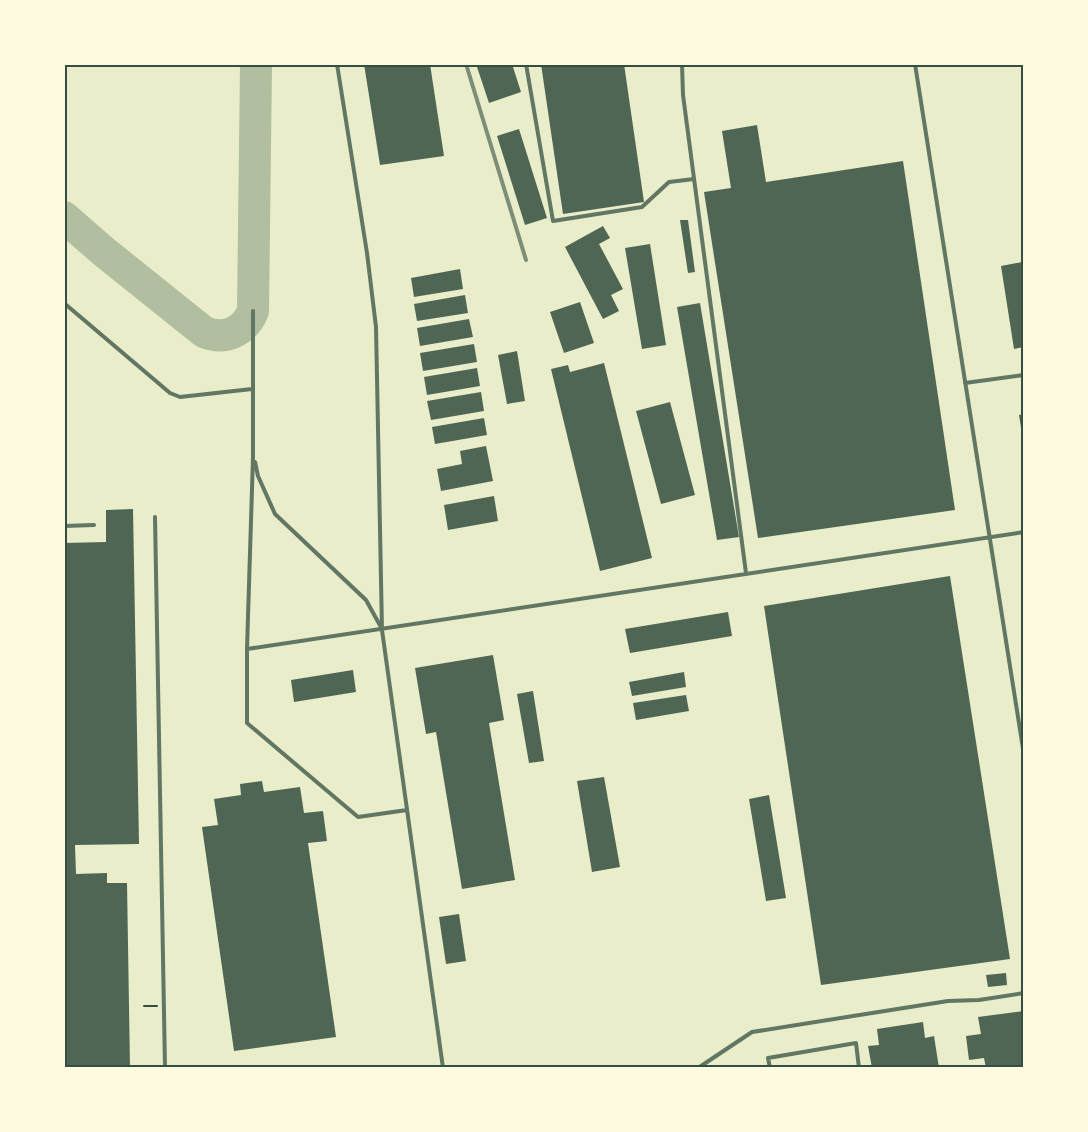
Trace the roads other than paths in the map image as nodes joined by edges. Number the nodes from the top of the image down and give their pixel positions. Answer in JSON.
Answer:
{"nodes":[{"id":1,"x":337,"y":64,"type":"edge"},
{"id":2,"x":526,"y":64,"type":"edge"},
{"id":3,"x":682,"y":64,"type":"edge"},
{"id":4,"x":915,"y":64,"type":"edge"},
{"id":5,"x":694,"y":179,"type":"junction"},
{"id":6,"x":64,"y":303,"type":"edge"},
{"id":7,"x":252,"y":311,"type":"dead end"},
{"id":8,"x":1023,"y":375,"type":"edge"},
{"id":9,"x":965,"y":383,"type":"junction"},
{"id":10,"x":252,"y":389,"type":"junction"},
{"id":11,"x":253,"y":457,"type":"junction"},
{"id":12,"x":155,"y":517,"type":"dead end"},
{"id":13,"x":94,"y":525,"type":"dead end"},
{"id":14,"x":64,"y":526,"type":"edge"},
{"id":15,"x":1023,"y":532,"type":"edge"},
{"id":16,"x":990,"y":537,"type":"junction"},
{"id":17,"x":746,"y":573,"type":"junction"},
{"id":18,"x":382,"y":630,"type":"junction"},
{"id":19,"x":247,"y":649,"type":"junction"},
{"id":20,"x":1023,"y":755,"type":"edge"},
{"id":21,"x":407,"y":810,"type":"junction"},
{"id":22,"x":1023,"y":993,"type":"edge"},
{"id":23,"x":165,"y":1068,"type":"edge"},
{"id":24,"x":443,"y":1068,"type":"edge"},
{"id":25,"x":698,"y":1068,"type":"edge"},
{"id":26,"x":770,"y":1068,"type":"edge"},
{"id":27,"x":859,"y":1068,"type":"edge"}],
"edges":[{"from":1,"to":18,"type":"lane"},
{"from":2,"to":5,"type":"lane"},
{"from":3,"to":5,"type":"lane"},
{"from":4,"to":9,"type":"lane"},
{"from":5,"to":17,"type":"lane"},
{"from":6,"to":10,"type":"lane"},
{"from":7,"to":10,"type":"lane"},
{"from":8,"to":9,"type":"lane"},
{"from":9,"to":16,"type":"lane"},
{"from":10,"to":11,"type":"lane"},
{"from":11,"to":18,"type":"lane"},
{"from":11,"to":19,"type":"lane"},
{"from":12,"to":23,"type":"lane"},
{"from":13,"to":14,"type":"lane"},
{"from":15,"to":16,"type":"lane"},
{"from":16,"to":17,"type":"lane"},
{"from":16,"to":20,"type":"lane"},
{"from":17,"to":18,"type":"lane"},
{"from":18,"to":19,"type":"lane"},
{"from":18,"to":21,"type":"lane"},
{"from":19,"to":21,"type":"lane"},
{"from":21,"to":24,"type":"lane"},
{"from":22,"to":25,"type":"lane"},
{"from":26,"to":27,"type":"lane"}]}
